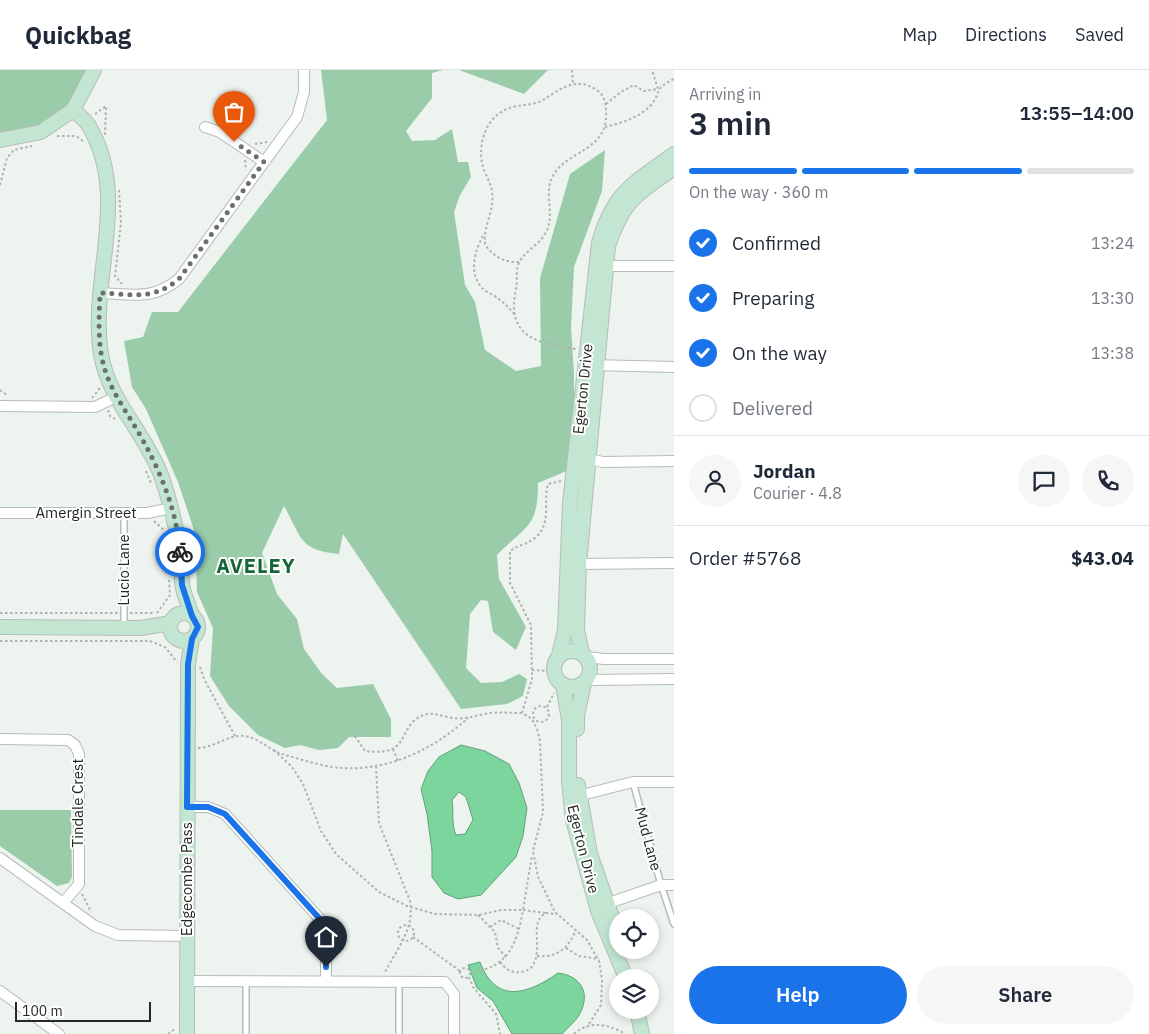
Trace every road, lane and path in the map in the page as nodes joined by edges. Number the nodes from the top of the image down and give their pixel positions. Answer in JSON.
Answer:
{"nodes":[{"id":1,"x":94,"y":70,"type":"edge"},
{"id":2,"x":304,"y":70,"type":"edge"},
{"id":3,"x":572,"y":70,"type":"edge"},
{"id":4,"x":652,"y":70,"type":"edge"},
{"id":5,"x":674,"y":78,"type":"edge"},
{"id":6,"x":573,"y":84,"type":"junction"},
{"id":7,"x":658,"y":88,"type":"junction"},
{"id":8,"x":606,"y":104,"type":"junction"},
{"id":9,"x":73,"y":110,"type":"junction"},
{"id":10,"x":85,"y":121,"type":"junction"},
{"id":11,"x":206,"y":127,"type":"dead end"},
{"id":12,"x":605,"y":127,"type":"junction"},
{"id":13,"x":273,"y":135,"type":"dead end"},
{"id":14,"x":53,"y":136,"type":"dead end"},
{"id":15,"x":76,"y":136,"type":"junction"},
{"id":16,"x":105,"y":139,"type":"dead end"},
{"id":17,"x":0,"y":140,"type":"edge"},
{"id":18,"x":35,"y":144,"type":"dead end"},
{"id":19,"x":88,"y":146,"type":"dead end"},
{"id":20,"x":249,"y":152,"type":"junction"},
{"id":21,"x":674,"y":154,"type":"edge"},
{"id":22,"x":264,"y":162,"type":"junction"},
{"id":23,"x":674,"y":168,"type":"edge"},
{"id":24,"x":246,"y":172,"type":"dead end"},
{"id":25,"x":0,"y":185,"type":"edge"},
{"id":26,"x":119,"y":186,"type":"dead end"},
{"id":27,"x":484,"y":235,"type":"junction"},
{"id":28,"x":519,"y":262,"type":"junction"},
{"id":29,"x":606,"y":266,"type":"junction"},
{"id":30,"x":674,"y":266,"type":"edge"},
{"id":31,"x":124,"y":286,"type":"dead end"},
{"id":32,"x":100,"y":293,"type":"junction"},
{"id":33,"x":514,"y":314,"type":"junction"},
{"id":34,"x":590,"y":360,"type":"junction"},
{"id":35,"x":674,"y":367,"type":"edge"},
{"id":36,"x":98,"y":380,"type":"dead end"},
{"id":37,"x":110,"y":399,"type":"junction"},
{"id":38,"x":0,"y":406,"type":"edge"},
{"id":39,"x":122,"y":422,"type":"dead end"},
{"id":40,"x":582,"y":458,"type":"junction"},
{"id":41,"x":674,"y":461,"type":"edge"},
{"id":42,"x":145,"y":469,"type":"dead end"},
{"id":43,"x":152,"y":486,"type":"dead end"},
{"id":44,"x":172,"y":508,"type":"junction"},
{"id":45,"x":152,"y":512,"type":"junction"},
{"id":46,"x":0,"y":513,"type":"edge"},
{"id":47,"x":124,"y":513,"type":"junction"},
{"id":48,"x":166,"y":532,"type":"dead end"},
{"id":49,"x":674,"y":563,"type":"edge"},
{"id":50,"x":573,"y":564,"type":"junction"},
{"id":51,"x":169,"y":576,"type":"dead end"},
{"id":52,"x":182,"y":585,"type":"junction"},
{"id":53,"x":156,"y":613,"type":"dead end"},
{"id":54,"x":192,"y":616,"type":"junction"},
{"id":55,"x":0,"y":627,"type":"edge"},
{"id":56,"x":124,"y":627,"type":"junction"},
{"id":57,"x":178,"y":630,"type":"junction"},
{"id":58,"x":0,"y":641,"type":"edge"},
{"id":59,"x":559,"y":655,"type":"junction"},
{"id":60,"x":584,"y":655,"type":"junction"},
{"id":61,"x":674,"y":660,"type":"edge"},
{"id":62,"x":183,"y":664,"type":"junction"},
{"id":63,"x":532,"y":670,"type":"dead end"},
{"id":64,"x":549,"y":670,"type":"dead end"},
{"id":65,"x":674,"y":679,"type":"edge"},
{"id":66,"x":585,"y":681,"type":"junction"},
{"id":67,"x":560,"y":688,"type":"junction"},
{"id":68,"x":547,"y":707,"type":"junction"},
{"id":69,"x":522,"y":713,"type":"dead end"},
{"id":70,"x":468,"y":718,"type":"junction"},
{"id":71,"x":352,"y":732,"type":"dead end"},
{"id":72,"x":0,"y":739,"type":"edge"},
{"id":73,"x":188,"y":748,"type":"junction"},
{"id":74,"x":393,"y":749,"type":"junction"},
{"id":75,"x":274,"y":750,"type":"junction"},
{"id":76,"x":398,"y":761,"type":"junction"},
{"id":77,"x":376,"y":766,"type":"junction"},
{"id":78,"x":633,"y":782,"type":"junction"},
{"id":79,"x":674,"y":782,"type":"edge"},
{"id":80,"x":575,"y":797,"type":"junction"},
{"id":81,"x":187,"y":807,"type":"junction"},
{"id":82,"x":533,"y":851,"type":"dead end"},
{"id":83,"x":0,"y":858,"type":"edge"},
{"id":84,"x":661,"y":885,"type":"junction"},
{"id":85,"x":674,"y":885,"type":"edge"},
{"id":86,"x":74,"y":889,"type":"junction"},
{"id":87,"x":63,"y":903,"type":"junction"},
{"id":88,"x":602,"y":906,"type":"junction"},
{"id":89,"x":411,"y":908,"type":"junction"},
{"id":90,"x":522,"y":910,"type":"junction"},
{"id":91,"x":546,"y":913,"type":"junction"},
{"id":92,"x":558,"y":914,"type":"dead end"},
{"id":93,"x":478,"y":915,"type":"junction"},
{"id":94,"x":93,"y":916,"type":"dead end"},
{"id":95,"x":609,"y":918,"type":"edge"},
{"id":96,"x":674,"y":924,"type":"edge"},
{"id":97,"x":410,"y":926,"type":"junction"},
{"id":98,"x":490,"y":927,"type":"junction"},
{"id":99,"x":519,"y":929,"type":"junction"},
{"id":100,"x":576,"y":930,"type":"dead end"},
{"id":101,"x":187,"y":936,"type":"junction"},
{"id":102,"x":413,"y":938,"type":"junction"},
{"id":103,"x":402,"y":940,"type":"junction"},
{"id":104,"x":566,"y":947,"type":"junction"},
{"id":105,"x":537,"y":956,"type":"junction"},
{"id":106,"x":506,"y":957,"type":"junction"},
{"id":107,"x":599,"y":959,"type":"dead end"},
{"id":108,"x":500,"y":962,"type":"junction"},
{"id":109,"x":623,"y":969,"type":"edge"},
{"id":110,"x":460,"y":971,"type":"junction"},
{"id":111,"x":470,"y":972,"type":"junction"},
{"id":112,"x":468,"y":976,"type":"junction"},
{"id":113,"x":187,"y":981,"type":"junction"},
{"id":114,"x":246,"y":981,"type":"junction"},
{"id":115,"x":326,"y":981,"type":"junction"},
{"id":116,"x":380,"y":981,"type":"junction"},
{"id":117,"x":399,"y":981,"type":"junction"},
{"id":118,"x":0,"y":991,"type":"edge"},
{"id":119,"x":639,"y":1019,"type":"edge"},
{"id":120,"x":648,"y":1019,"type":"edge"},
{"id":121,"x":59,"y":1034,"type":"edge"},
{"id":122,"x":187,"y":1034,"type":"edge"},
{"id":123,"x":246,"y":1034,"type":"edge"},
{"id":124,"x":399,"y":1034,"type":"edge"},
{"id":125,"x":454,"y":1034,"type":"edge"},
{"id":126,"x":500,"y":1034,"type":"edge"},
{"id":127,"x":574,"y":1034,"type":"edge"},
{"id":128,"x":625,"y":1034,"type":"edge"},
{"id":129,"x":642,"y":1034,"type":"edge"},
{"id":130,"x":652,"y":1034,"type":"edge"}],
"edges":[{"from":1,"to":9,"type":"street"},
{"from":2,"to":22,"type":"street"},
{"from":3,"to":6,"type":"path"},
{"from":4,"to":7,"type":"path"},
{"from":5,"to":7,"type":"path"},
{"from":6,"to":8,"type":"path"},
{"from":6,"to":27,"type":"path"},
{"from":7,"to":8,"type":"path"},
{"from":7,"to":12,"type":"path"},
{"from":8,"to":12,"type":"path"},
{"from":9,"to":10,"type":"street"},
{"from":9,"to":17,"type":"street"},
{"from":10,"to":15,"type":"path"},
{"from":10,"to":16,"type":"path"},
{"from":10,"to":32,"type":"street"},
{"from":11,"to":20,"type":"street"},
{"from":12,"to":28,"type":"path"},
{"from":13,"to":20,"type":"path"},
{"from":14,"to":15,"type":"path"},
{"from":15,"to":19,"type":"path"},
{"from":18,"to":25,"type":"path"},
{"from":20,"to":22,"type":"street"},
{"from":20,"to":24,"type":"path"},
{"from":21,"to":34,"type":"street","name":"Egerton Drive"},
{"from":22,"to":32,"type":"street"},
{"from":23,"to":29,"type":"street","name":"Egerton Drive"},
{"from":26,"to":31,"type":"path"},
{"from":27,"to":28,"type":"path"},
{"from":27,"to":33,"type":"path"},
{"from":28,"to":33,"type":"path"},
{"from":29,"to":30,"type":"street"},
{"from":29,"to":34,"type":"street","name":"Egerton Drive"},
{"from":32,"to":37,"type":"street"},
{"from":33,"to":34,"type":"path"},
{"from":34,"to":35,"type":"street"},
{"from":34,"to":40,"type":"street","name":"Egerton Drive"},
{"from":36,"to":37,"type":"path"},
{"from":37,"to":38,"type":"street"},
{"from":37,"to":39,"type":"path"},
{"from":37,"to":44,"type":"street"},
{"from":40,"to":41,"type":"street"},
{"from":40,"to":50,"type":"street","name":"Egerton Drive"},
{"from":42,"to":43,"type":"path"},
{"from":44,"to":45,"type":"street","name":"Amergin Street"},
{"from":44,"to":52,"type":"street"},
{"from":45,"to":47,"type":"street","name":"Amergin Street"},
{"from":45,"to":48,"type":"path"},
{"from":46,"to":47,"type":"street","name":"Amergin Street"},
{"from":47,"to":56,"type":"lane","name":"Lucio Lane"},
{"from":49,"to":50,"type":"street"},
{"from":50,"to":59,"type":"street","name":"Egerton Drive"},
{"from":50,"to":60,"type":"street","name":"Egerton Drive"},
{"from":51,"to":53,"type":"path"},
{"from":52,"to":54,"type":"street"},
{"from":52,"to":57,"type":"street"},
{"from":54,"to":57,"type":"street"},
{"from":54,"to":57,"type":"street"},
{"from":55,"to":56,"type":"street"},
{"from":56,"to":57,"type":"street"},
{"from":57,"to":62,"type":"street","name":"Edgecombe Pass"},
{"from":58,"to":62,"type":"path"},
{"from":59,"to":60,"type":"street"},
{"from":59,"to":67,"type":"street"},
{"from":60,"to":61,"type":"street"},
{"from":60,"to":66,"type":"street"},
{"from":62,"to":73,"type":"street","name":"Edgecombe Pass"},
{"from":63,"to":64,"type":"path"},
{"from":65,"to":66,"type":"street"},
{"from":66,"to":67,"type":"street"},
{"from":66,"to":80,"type":"street","name":"Egerton Drive"},
{"from":67,"to":68,"type":"path"},
{"from":67,"to":80,"type":"street","name":"Egerton Drive"},
{"from":68,"to":68,"type":"path"},
{"from":69,"to":70,"type":"path"},
{"from":70,"to":74,"type":"path"},
{"from":70,"to":76,"type":"path"},
{"from":71,"to":74,"type":"path"},
{"from":72,"to":86,"type":"street","name":"Tindale Crest"},
{"from":73,"to":75,"type":"path"},
{"from":73,"to":81,"type":"street","name":"Edgecombe Pass"},
{"from":74,"to":76,"type":"path"},
{"from":75,"to":77,"type":"path"},
{"from":75,"to":89,"type":"path"},
{"from":76,"to":77,"type":"path"},
{"from":77,"to":89,"type":"path"},
{"from":78,"to":79,"type":"street"},
{"from":78,"to":80,"type":"street"},
{"from":78,"to":84,"type":"lane","name":"Mud Lane"},
{"from":80,"to":88,"type":"street","name":"Egerton Drive"},
{"from":81,"to":101,"type":"street","name":"Edgecombe Pass"},
{"from":81,"to":115,"type":"street"},
{"from":82,"to":90,"type":"path"},
{"from":83,"to":87,"type":"street"},
{"from":84,"to":85,"type":"street"},
{"from":84,"to":88,"type":"street"},
{"from":84,"to":96,"type":"lane","name":"Mud Lane"},
{"from":86,"to":87,"type":"street","name":"Tindale Crest"},
{"from":86,"to":94,"type":"path"},
{"from":87,"to":101,"type":"street"},
{"from":88,"to":95,"type":"street","name":"Egerton Drive"},
{"from":88,"to":109,"type":"street","name":"Egerton Drive"},
{"from":89,"to":93,"type":"path"},
{"from":89,"to":97,"type":"path"},
{"from":90,"to":91,"type":"path"},
{"from":90,"to":93,"type":"path"},
{"from":90,"to":99,"type":"path"},
{"from":91,"to":92,"type":"path"},
{"from":91,"to":105,"type":"path"},
{"from":93,"to":98,"type":"path"},
{"from":97,"to":102,"type":"path"},
{"from":97,"to":103,"type":"path"},
{"from":97,"to":103,"type":"path"},
{"from":98,"to":99,"type":"path"},
{"from":98,"to":106,"type":"path"},
{"from":99,"to":106,"type":"path"},
{"from":100,"to":104,"type":"path"},
{"from":101,"to":113,"type":"street","name":"Edgecombe Pass"},
{"from":102,"to":103,"type":"path"},
{"from":102,"to":110,"type":"path"},
{"from":103,"to":116,"type":"path"},
{"from":104,"to":105,"type":"path"},
{"from":104,"to":107,"type":"path"},
{"from":105,"to":108,"type":"path"},
{"from":106,"to":108,"type":"path"},
{"from":108,"to":111,"type":"path"},
{"from":110,"to":111,"type":"path"},
{"from":110,"to":112,"type":"path"},
{"from":111,"to":112,"type":"path"},
{"from":112,"to":126,"type":"path"},
{"from":113,"to":114,"type":"street"},
{"from":113,"to":122,"type":"street","name":"Edgecombe Pass"},
{"from":114,"to":115,"type":"street"},
{"from":114,"to":123,"type":"lane"},
{"from":115,"to":116,"type":"street"},
{"from":116,"to":117,"type":"street"},
{"from":117,"to":124,"type":"lane"},
{"from":117,"to":125,"type":"street"},
{"from":118,"to":121,"type":"street"},
{"from":119,"to":129,"type":"street"},
{"from":120,"to":130,"type":"street"},
{"from":127,"to":128,"type":"path"}]}
